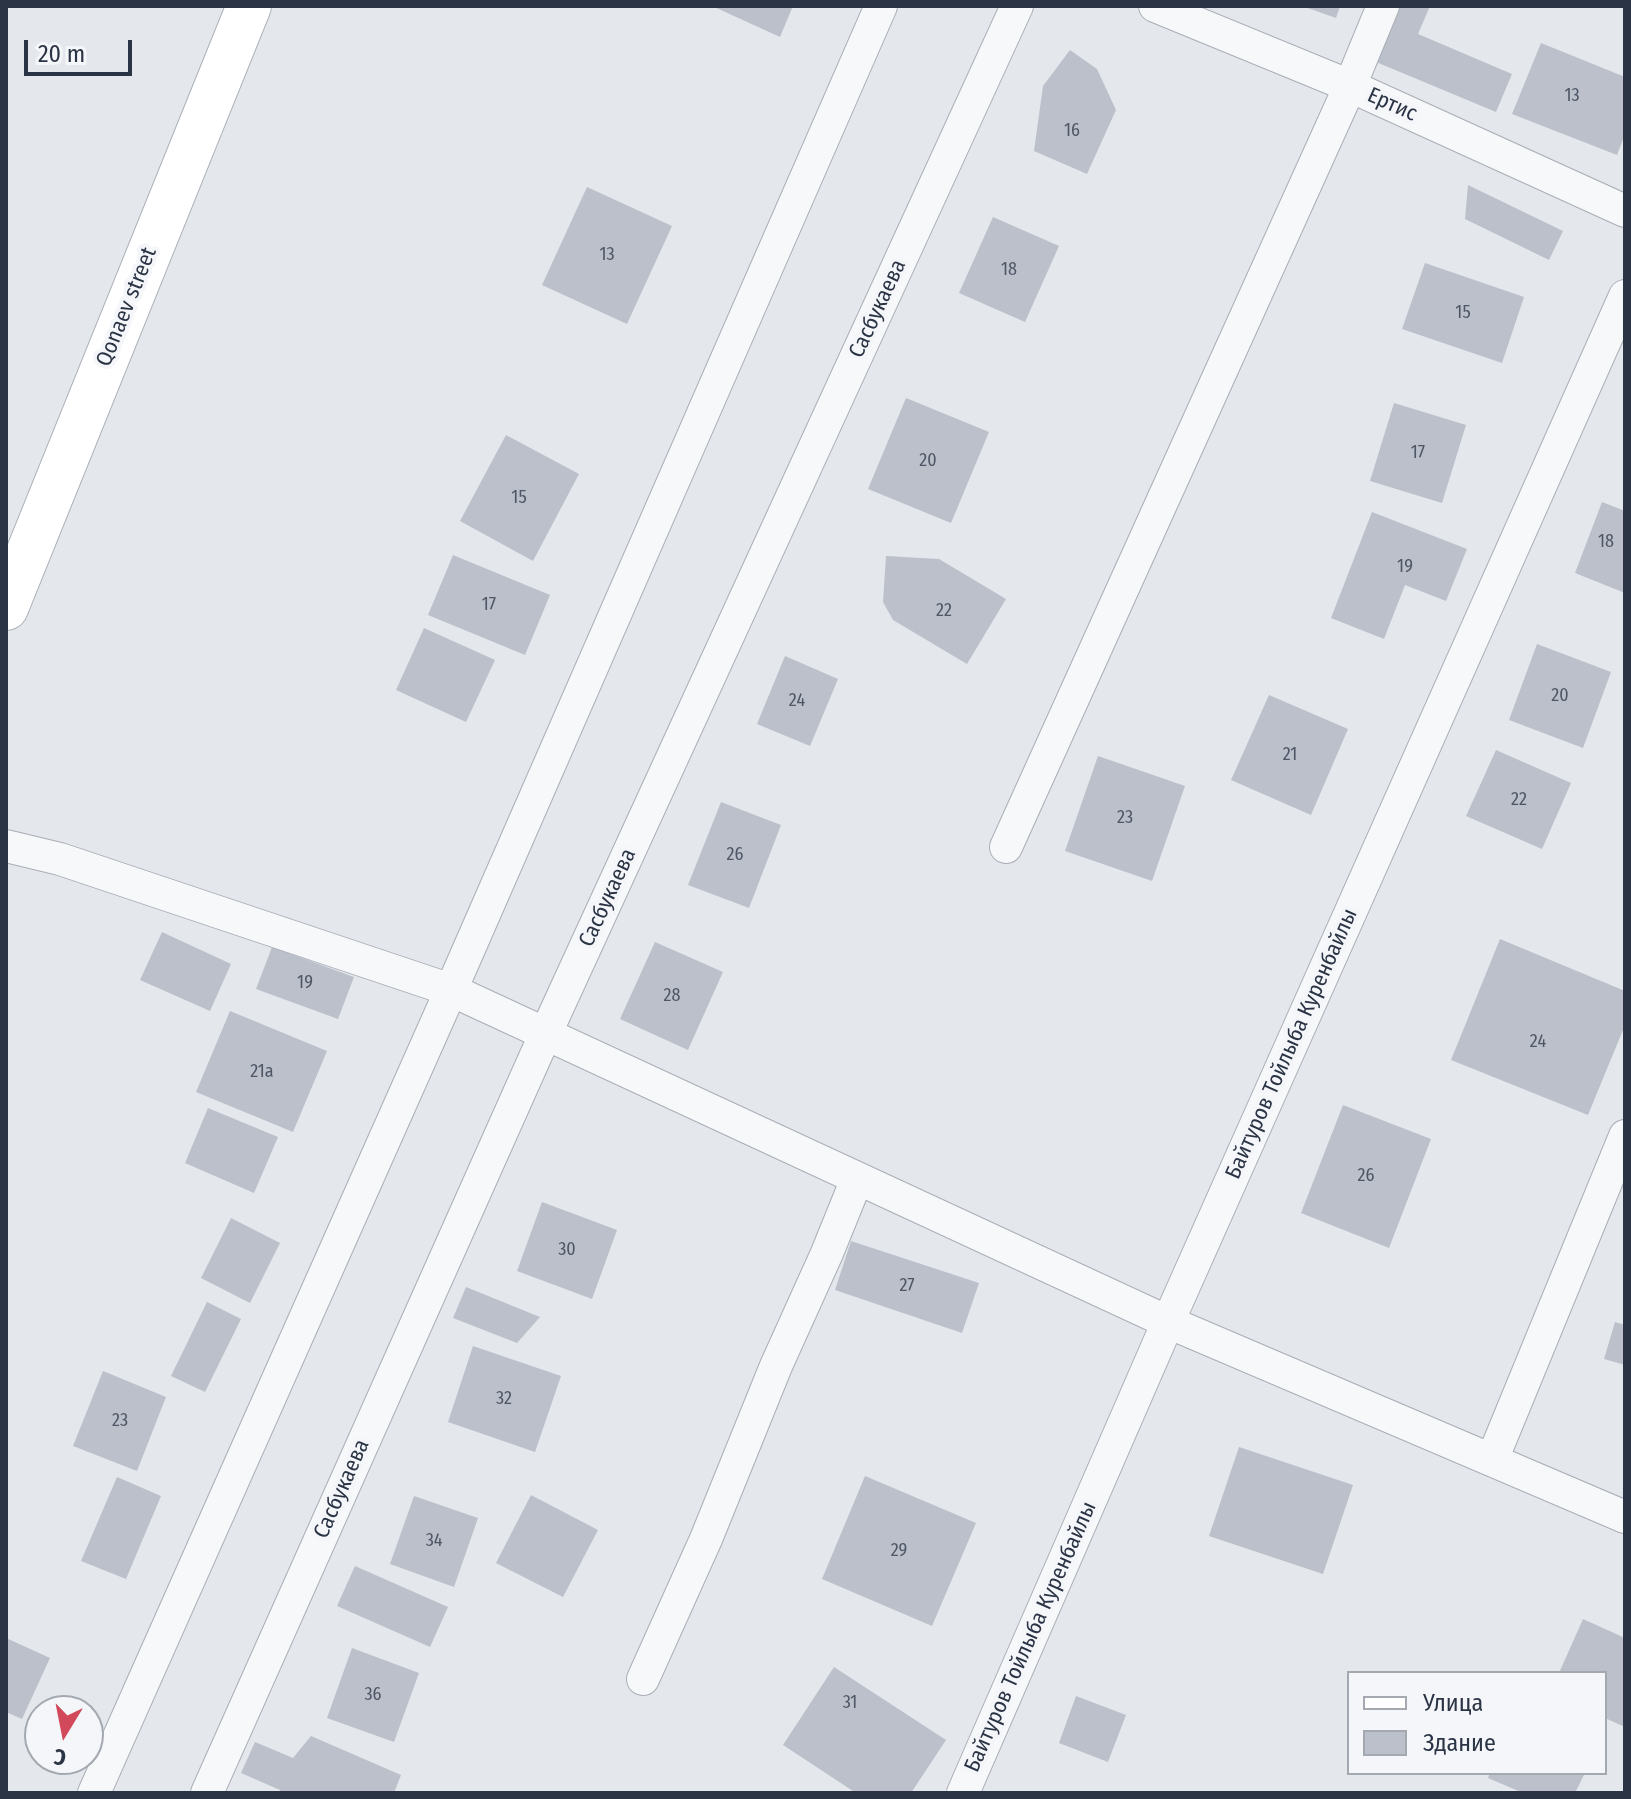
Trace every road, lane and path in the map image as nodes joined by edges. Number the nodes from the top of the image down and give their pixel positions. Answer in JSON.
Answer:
{"nodes":[{"id":1,"x":249,"y":6,"type":"edge"},
{"id":2,"x":881,"y":6,"type":"edge"},
{"id":3,"x":1017,"y":6,"type":"edge"},
{"id":4,"x":1155,"y":6,"type":"edge"},
{"id":5,"x":1383,"y":6,"type":"edge"},
{"id":6,"x":1350,"y":86,"type":"junction"},
{"id":7,"x":1625,"y":211,"type":"edge"},
{"id":8,"x":1625,"y":296,"type":"edge"},
{"id":9,"x":6,"y":608,"type":"edge"},
{"id":10,"x":6,"y":846,"type":"edge"},
{"id":11,"x":1006,"y":847,"type":"dead end"},
{"id":12,"x":451,"y":990,"type":"junction"},
{"id":13,"x":545,"y":1035,"type":"junction"},
{"id":14,"x":1625,"y":1136,"type":"edge"},
{"id":15,"x":857,"y":1179,"type":"junction"},
{"id":16,"x":1168,"y":1322,"type":"junction"},
{"id":17,"x":1492,"y":1460,"type":"junction"},
{"id":18,"x":1625,"y":1517,"type":"edge"},
{"id":19,"x":643,"y":1679,"type":"dead end"},
{"id":20,"x":94,"y":1793,"type":"edge"},
{"id":21,"x":207,"y":1793,"type":"edge"},
{"id":22,"x":963,"y":1793,"type":"edge"}],
"edges":[{"from":1,"to":9,"type":"main road","name":"Qonaev street"},
{"from":2,"to":12,"type":"street"},
{"from":3,"to":13,"type":"street","name":"Сасбукаева"},
{"from":4,"to":6,"type":"street","name":"Ертис"},
{"from":5,"to":6,"type":"street"},
{"from":6,"to":7,"type":"street","name":"Ертис"},
{"from":6,"to":11,"type":"street"},
{"from":8,"to":16,"type":"street","name":"Байтуров Тойлыба Куренбайлы"},
{"from":10,"to":12,"type":"street"},
{"from":12,"to":13,"type":"street"},
{"from":12,"to":20,"type":"street"},
{"from":13,"to":15,"type":"street"},
{"from":13,"to":21,"type":"street","name":"Сасбукаева"},
{"from":14,"to":17,"type":"street"},
{"from":15,"to":16,"type":"street"},
{"from":15,"to":19,"type":"street"},
{"from":16,"to":17,"type":"street"},
{"from":16,"to":22,"type":"street","name":"Байтуров Тойлыба Куренбайлы"},
{"from":17,"to":18,"type":"street"}]}
